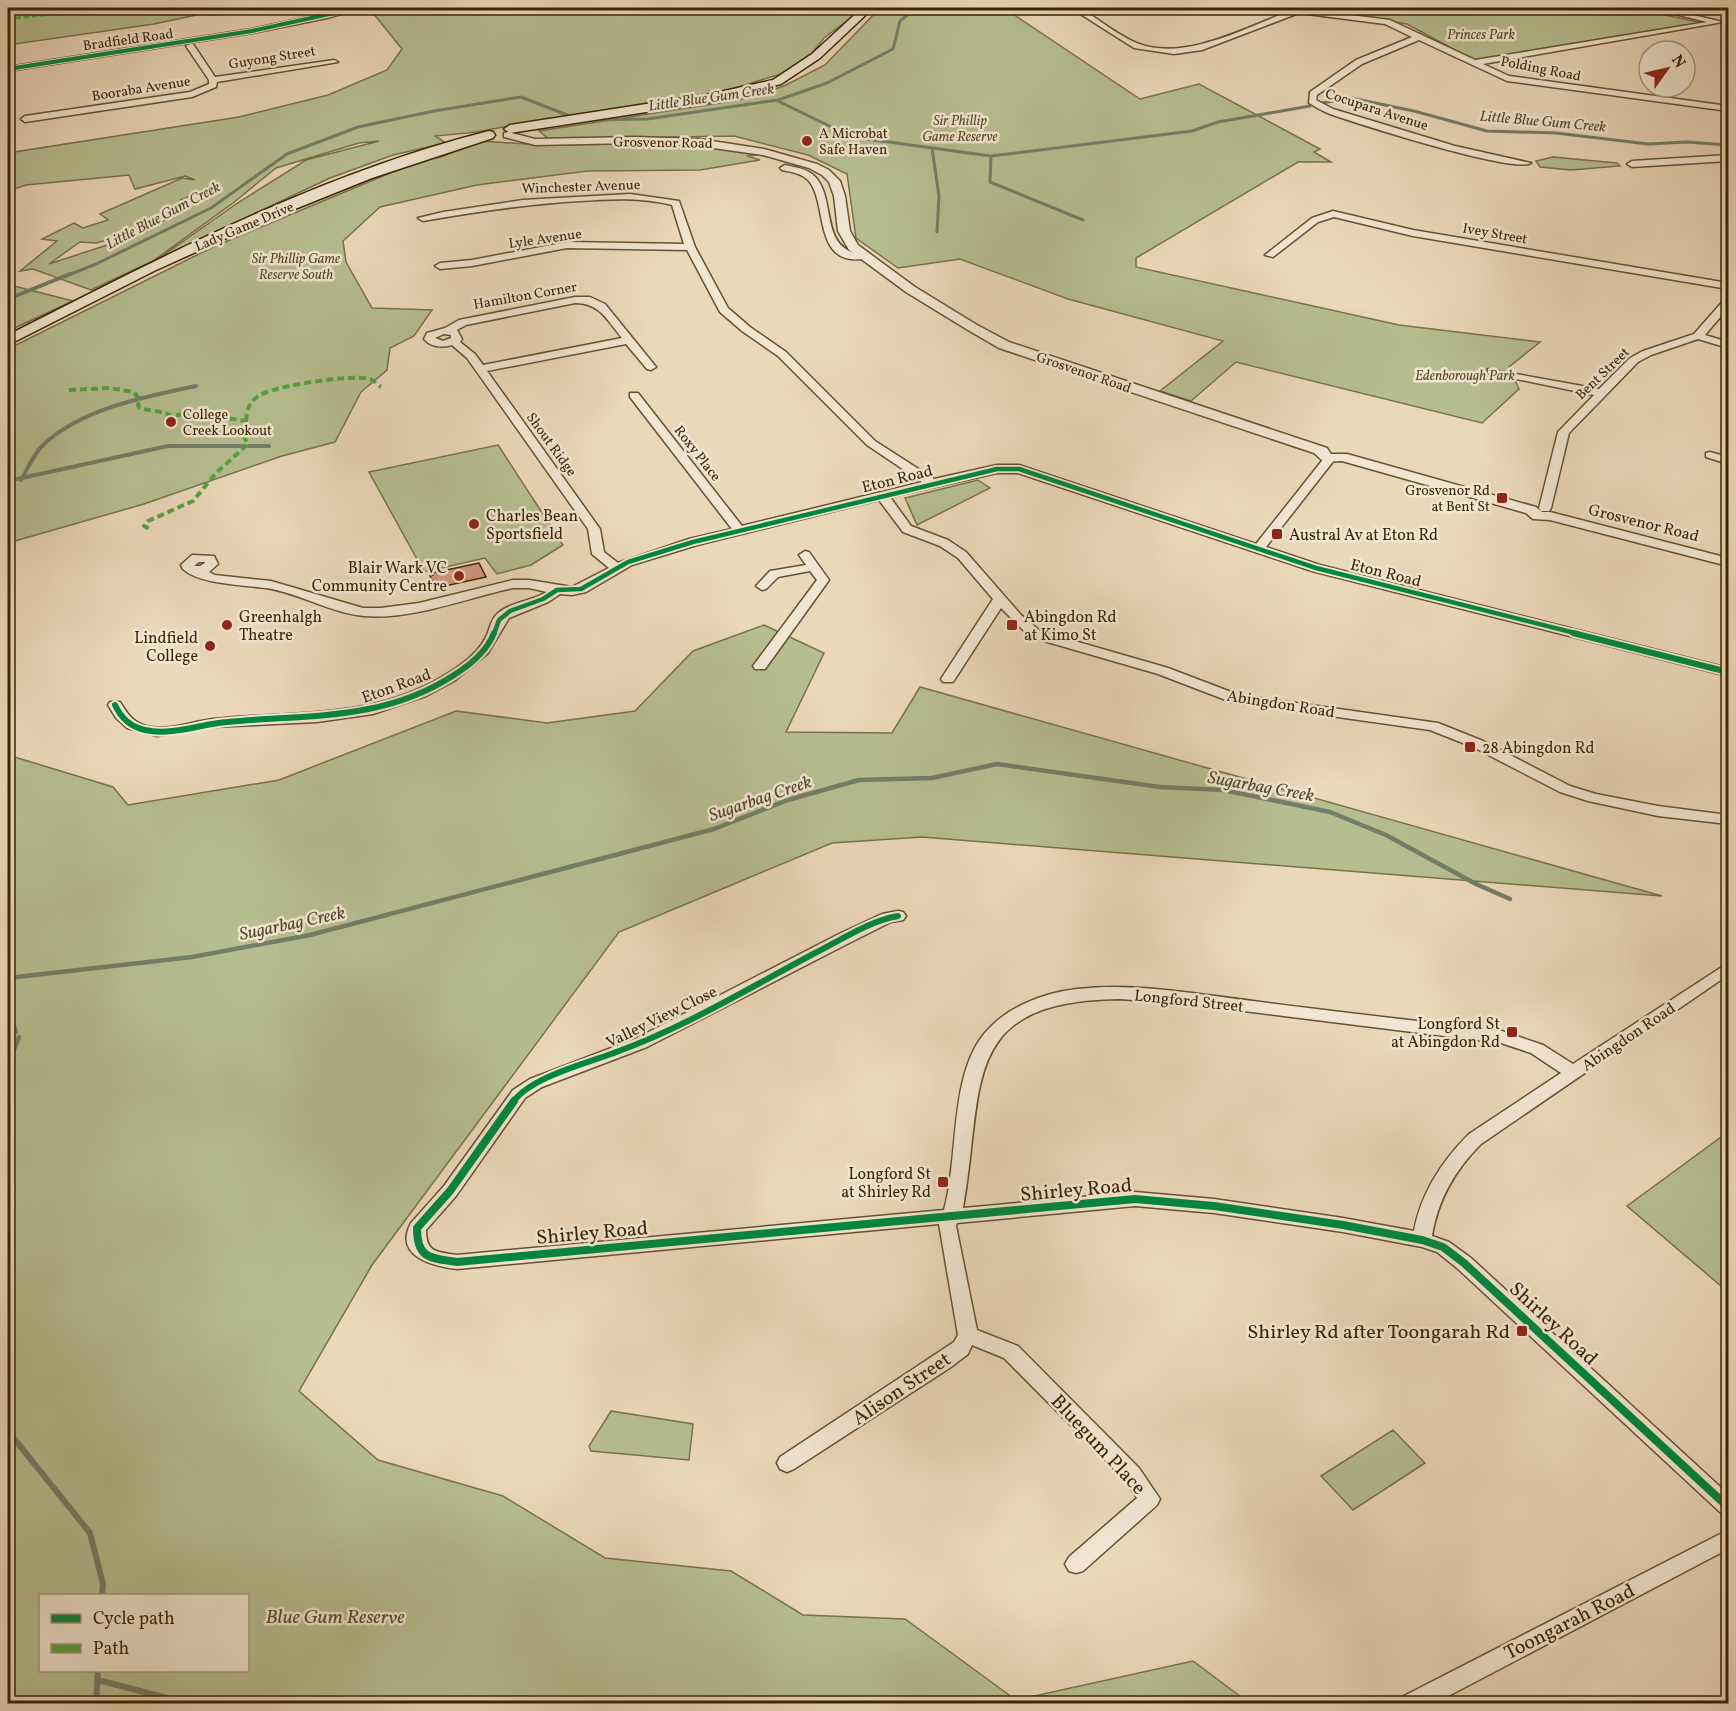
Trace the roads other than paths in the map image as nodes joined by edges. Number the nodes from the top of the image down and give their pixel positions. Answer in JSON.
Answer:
{"nodes":[{"id":1,"x":357,"y":8,"type":"edge"},
{"id":2,"x":868,"y":8,"type":"edge"},
{"id":3,"x":1074,"y":8,"type":"edge"},
{"id":4,"x":1288,"y":8,"type":"edge"},
{"id":5,"x":1654,"y":8,"type":"edge"},
{"id":6,"x":1297,"y":11,"type":"junction"},
{"id":7,"x":1719,"y":22,"type":"junction"},
{"id":8,"x":1728,"y":24,"type":"edge"},
{"id":9,"x":252,"y":31,"type":"junction"},
{"id":10,"x":1421,"y":36,"type":"junction"},
{"id":11,"x":190,"y":46,"type":"junction"},
{"id":12,"x":334,"y":62,"type":"dead end"},
{"id":13,"x":1473,"y":63,"type":"junction"},
{"id":14,"x":8,"y":71,"type":"edge"},
{"id":15,"x":1504,"y":78,"type":"junction"},
{"id":16,"x":213,"y":80,"type":"junction"},
{"id":17,"x":1495,"y":83,"type":"dead end"},
{"id":18,"x":1728,"y":109,"type":"edge"},
{"id":19,"x":25,"y":119,"type":"dead end"},
{"id":20,"x":509,"y":132,"type":"junction"},
{"id":21,"x":1728,"y":158,"type":"edge"},
{"id":22,"x":1526,"y":163,"type":"dead end"},
{"id":23,"x":1632,"y":164,"type":"dead end"},
{"id":24,"x":785,"y":168,"type":"dead end"},
{"id":25,"x":423,"y":218,"type":"dead end"},
{"id":26,"x":690,"y":247,"type":"junction"},
{"id":27,"x":1270,"y":255,"type":"dead end"},
{"id":28,"x":865,"y":256,"type":"junction"},
{"id":29,"x":440,"y":266,"type":"dead end"},
{"id":30,"x":1728,"y":286,"type":"edge"},
{"id":31,"x":1728,"y":302,"type":"edge"},
{"id":32,"x":451,"y":336,"type":"joint"},
{"id":33,"x":1698,"y":336,"type":"junction"},
{"id":34,"x":628,"y":340,"type":"junction"},
{"id":35,"x":8,"y":341,"type":"edge"},
{"id":36,"x":1728,"y":345,"type":"edge"},
{"id":37,"x":651,"y":367,"type":"dead end"},
{"id":38,"x":480,"y":369,"type":"junction"},
{"id":39,"x":1492,"y":372,"type":"dead end"},
{"id":40,"x":1602,"y":393,"type":"junction"},
{"id":41,"x":634,"y":395,"type":"dead end"},
{"id":42,"x":1710,"y":455,"type":"dead end"},
{"id":43,"x":1331,"y":456,"type":"junction"},
{"id":44,"x":1728,"y":461,"type":"edge"},
{"id":45,"x":931,"y":483,"type":"junction"},
{"id":46,"x":882,"y":495,"type":"junction"},
{"id":47,"x":1542,"y":511,"type":"junction"},
{"id":48,"x":739,"y":530,"type":"junction"},
{"id":49,"x":1259,"y":548,"type":"junction"},
{"id":50,"x":805,"y":555,"type":"dead end"},
{"id":51,"x":1728,"y":562,"type":"edge"},
{"id":52,"x":616,"y":567,"type":"junction"},
{"id":53,"x":813,"y":567,"type":"junction"},
{"id":54,"x":198,"y":571,"type":"dead end"},
{"id":55,"x":762,"y":586,"type":"dead end"},
{"id":56,"x":557,"y":590,"type":"junction"},
{"id":57,"x":1000,"y":599,"type":"junction"},
{"id":58,"x":760,"y":666,"type":"dead end"},
{"id":59,"x":1728,"y":672,"type":"edge"},
{"id":60,"x":948,"y":679,"type":"dead end"},
{"id":61,"x":115,"y":705,"type":"dead end"},
{"id":62,"x":1728,"y":820,"type":"edge"},
{"id":63,"x":898,"y":916,"type":"dead end"},
{"id":64,"x":1728,"y":968,"type":"edge"},
{"id":65,"x":1574,"y":1073,"type":"junction"},
{"id":66,"x":950,"y":1217,"type":"junction"},
{"id":67,"x":417,"y":1228,"type":"joint"},
{"id":68,"x":1422,"y":1240,"type":"junction"},
{"id":69,"x":968,"y":1335,"type":"junction"},
{"id":70,"x":787,"y":1463,"type":"dead end"},
{"id":71,"x":1728,"y":1508,"type":"edge"},
{"id":72,"x":1728,"y":1539,"type":"edge"},
{"id":73,"x":1076,"y":1564,"type":"dead end"},
{"id":74,"x":1410,"y":1704,"type":"edge"}],
"edges":[{"from":1,"to":9,"type":"street","name":"Bradfield Road"},
{"from":2,"to":20,"type":"main road"},
{"from":3,"to":6,"type":"street"},
{"from":4,"to":6,"type":"street","name":"Polding Road"},
{"from":5,"to":7,"type":"street"},
{"from":6,"to":10,"type":"street","name":"Polding Road"},
{"from":7,"to":8,"type":"street"},
{"from":7,"to":13,"type":"street"},
{"from":9,"to":11,"type":"street","name":"Bradfield Road"},
{"from":9,"to":14,"type":"street","name":"Bradfield Road"},
{"from":10,"to":13,"type":"street","name":"Polding Road"},
{"from":10,"to":22,"type":"street","name":"Cocupara Avenue"},
{"from":11,"to":14,"type":"street","name":"Bradfield Road"},
{"from":11,"to":16,"type":"street","name":"Booraba Avenue"},
{"from":12,"to":16,"type":"street","name":"Guyong Street"},
{"from":13,"to":15,"type":"street","name":"Polding Road"},
{"from":15,"to":17,"type":"street"},
{"from":15,"to":18,"type":"street","name":"Polding Road"},
{"from":16,"to":19,"type":"street","name":"Booraba Avenue"},
{"from":20,"to":28,"type":"street","name":"Grosvenor Road"},
{"from":20,"to":35,"type":"main road","name":"Lady Game Drive"},
{"from":21,"to":23,"type":"street"},
{"from":24,"to":28,"type":"street","name":"Grosvenor Road"},
{"from":25,"to":26,"type":"street","name":"Winchester Avenue"},
{"from":26,"to":29,"type":"street","name":"Lyle Avenue"},
{"from":26,"to":45,"type":"street","name":"Winchester Avenue"},
{"from":27,"to":30,"type":"street","name":"Ivey Street"},
{"from":28,"to":43,"type":"street","name":"Grosvenor Road"},
{"from":31,"to":33,"type":"street"},
{"from":32,"to":34,"type":"street","name":"Hamilton Corner"},
{"from":32,"to":38,"type":"street","name":"Shout Ridge"},
{"from":33,"to":36,"type":"street"},
{"from":33,"to":40,"type":"street","name":"Bent Street"},
{"from":34,"to":37,"type":"street","name":"Hamilton Corner"},
{"from":34,"to":38,"type":"street"},
{"from":38,"to":52,"type":"street","name":"Shout Ridge"},
{"from":39,"to":40,"type":"street"},
{"from":40,"to":47,"type":"street","name":"Bent Street"},
{"from":41,"to":48,"type":"street","name":"Roxy Place"},
{"from":42,"to":44,"type":"street"},
{"from":43,"to":47,"type":"street","name":"Grosvenor Road"},
{"from":43,"to":49,"type":"street"},
{"from":45,"to":46,"type":"street","name":"Eton Road"},
{"from":45,"to":49,"type":"street","name":"Eton Road"},
{"from":46,"to":48,"type":"street","name":"Eton Road"},
{"from":46,"to":57,"type":"street","name":"Abingdon Road"},
{"from":47,"to":51,"type":"street","name":"Grosvenor Road"},
{"from":48,"to":52,"type":"street","name":"Eton Road"},
{"from":49,"to":59,"type":"street","name":"Eton Road"},
{"from":50,"to":53,"type":"street"},
{"from":52,"to":56,"type":"street","name":"Eton Road"},
{"from":53,"to":55,"type":"street"},
{"from":53,"to":58,"type":"street"},
{"from":54,"to":56,"type":"street"},
{"from":56,"to":61,"type":"street","name":"Eton Road"},
{"from":57,"to":60,"type":"street"},
{"from":57,"to":62,"type":"street","name":"Abingdon Road"},
{"from":63,"to":67,"type":"street","name":"Valley View Close"},
{"from":64,"to":65,"type":"street","name":"Abingdon Road"},
{"from":65,"to":66,"type":"street","name":"Longford Street"},
{"from":65,"to":68,"type":"street","name":"Abingdon Road"},
{"from":66,"to":67,"type":"street","name":"Shirley Road"},
{"from":66,"to":68,"type":"street","name":"Shirley Road"},
{"from":66,"to":69,"type":"street"},
{"from":68,"to":71,"type":"street","name":"Shirley Road"},
{"from":69,"to":70,"type":"street","name":"Alison Street"},
{"from":69,"to":73,"type":"street","name":"Bluegum Place"},
{"from":72,"to":74,"type":"street","name":"Toongarah Road"}]}
